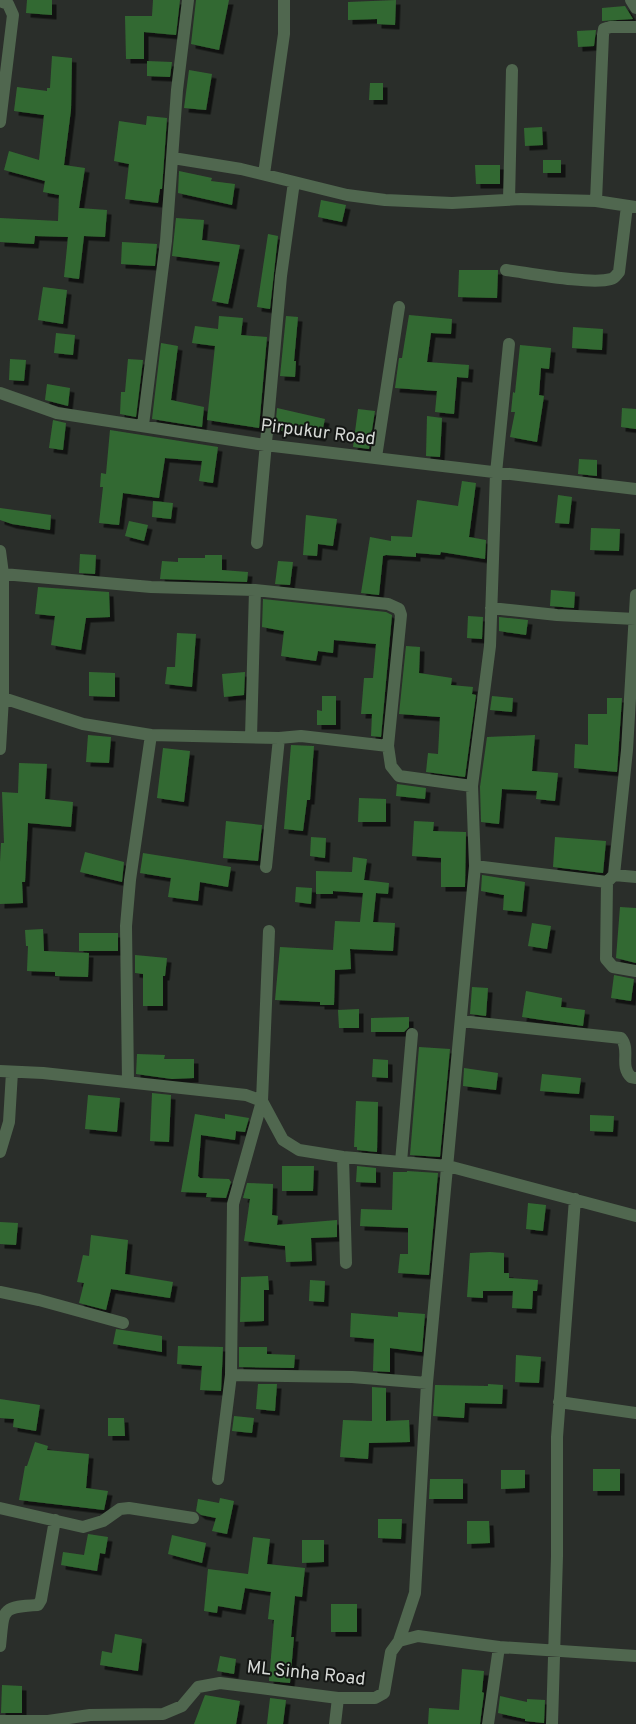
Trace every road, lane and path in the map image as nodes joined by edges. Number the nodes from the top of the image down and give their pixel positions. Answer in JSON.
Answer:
{"nodes":[{"id":1,"x":188,"y":0,"type":"edge"},
{"id":2,"x":284,"y":0,"type":"edge"},
{"id":3,"x":631,"y":0,"type":"edge"},
{"id":4,"x":0,"y":1,"type":"edge"},
{"id":5,"x":636,"y":8,"type":"edge"},
{"id":6,"x":636,"y":27,"type":"edge"},
{"id":7,"x":512,"y":70,"type":"dead end"},
{"id":8,"x":0,"y":122,"type":"edge"},
{"id":9,"x":173,"y":158,"type":"junction"},
{"id":10,"x":264,"y":174,"type":"junction"},
{"id":11,"x":294,"y":182,"type":"junction"},
{"id":12,"x":509,"y":200,"type":"junction"},
{"id":13,"x":596,"y":201,"type":"junction"},
{"id":14,"x":632,"y":206,"type":"edge"},
{"id":15,"x":506,"y":270,"type":"dead end"},
{"id":16,"x":399,"y":307,"type":"dead end"},
{"id":17,"x":509,"y":344,"type":"dead end"},
{"id":18,"x":0,"y":393,"type":"edge"},
{"id":19,"x":143,"y":425,"type":"junction"},
{"id":20,"x":265,"y":445,"type":"junction"},
{"id":21,"x":376,"y":457,"type":"junction"},
{"id":22,"x":496,"y":473,"type":"junction"},
{"id":23,"x":636,"y":489,"type":"edge"},
{"id":24,"x":257,"y":543,"type":"dead end"},
{"id":25,"x":0,"y":551,"type":"edge"},
{"id":26,"x":4,"y":574,"type":"junction"},
{"id":27,"x":256,"y":590,"type":"junction"},
{"id":28,"x":636,"y":595,"type":"edge"},
{"id":29,"x":491,"y":608,"type":"junction"},
{"id":30,"x":635,"y":619,"type":"junction"},
{"id":31,"x":2,"y":698,"type":"edge"},
{"id":32,"x":151,"y":735,"type":"junction"},
{"id":33,"x":251,"y":737,"type":"junction"},
{"id":34,"x":279,"y":738,"type":"junction"},
{"id":35,"x":388,"y":746,"type":"junction"},
{"id":36,"x":0,"y":749,"type":"edge"},
{"id":37,"x":472,"y":786,"type":"junction"},
{"id":38,"x":475,"y":866,"type":"junction"},
{"id":39,"x":266,"y":867,"type":"dead end"},
{"id":40,"x":636,"y":876,"type":"edge"},
{"id":41,"x":610,"y":878,"type":"junction"},
{"id":42,"x":269,"y":931,"type":"dead end"},
{"id":43,"x":636,"y":971,"type":"edge"},
{"id":44,"x":461,"y":1021,"type":"junction"},
{"id":45,"x":412,"y":1034,"type":"dead end"},
{"id":46,"x":6,"y":1071,"type":"edge"},
{"id":47,"x":636,"y":1078,"type":"edge"},
{"id":48,"x":128,"y":1082,"type":"junction"},
{"id":49,"x":262,"y":1102,"type":"junction"},
{"id":50,"x":0,"y":1152,"type":"edge"},
{"id":51,"x":343,"y":1157,"type":"junction"},
{"id":52,"x":401,"y":1162,"type":"junction"},
{"id":53,"x":448,"y":1166,"type":"junction"},
{"id":54,"x":575,"y":1200,"type":"junction"},
{"id":55,"x":636,"y":1216,"type":"edge"},
{"id":56,"x":346,"y":1263,"type":"dead end"},
{"id":57,"x":0,"y":1292,"type":"edge"},
{"id":58,"x":123,"y":1323,"type":"dead end"},
{"id":59,"x":231,"y":1375,"type":"junction"},
{"id":60,"x":427,"y":1383,"type":"junction"},
{"id":61,"x":559,"y":1402,"type":"junction"},
{"id":62,"x":636,"y":1413,"type":"edge"},
{"id":63,"x":218,"y":1480,"type":"dead end"},
{"id":64,"x":0,"y":1508,"type":"edge"},
{"id":65,"x":193,"y":1518,"type":"dead end"},
{"id":66,"x":55,"y":1520,"type":"junction"},
{"id":67,"x":399,"y":1641,"type":"junction"},
{"id":68,"x":0,"y":1646,"type":"edge"},
{"id":69,"x":499,"y":1647,"type":"junction"},
{"id":70,"x":554,"y":1650,"type":"junction"},
{"id":71,"x":636,"y":1656,"type":"edge"},
{"id":72,"x":338,"y":1698,"type":"junction"},
{"id":73,"x":0,"y":1721,"type":"edge"},
{"id":74,"x":122,"y":1721,"type":"edge"},
{"id":75,"x":335,"y":1724,"type":"edge"},
{"id":76,"x":488,"y":1724,"type":"edge"},
{"id":77,"x":552,"y":1724,"type":"edge"}],
"edges":[{"from":1,"to":9,"type":"street"},
{"from":2,"to":10,"type":"street"},
{"from":3,"to":5,"type":"street"},
{"from":4,"to":8,"type":"street"},
{"from":6,"to":13,"type":"street"},
{"from":7,"to":12,"type":"street"},
{"from":9,"to":10,"type":"street"},
{"from":9,"to":19,"type":"street"},
{"from":10,"to":11,"type":"street"},
{"from":11,"to":12,"type":"street"},
{"from":11,"to":20,"type":"street"},
{"from":12,"to":13,"type":"street"},
{"from":13,"to":14,"type":"street"},
{"from":14,"to":15,"type":"street"},
{"from":16,"to":21,"type":"street"},
{"from":17,"to":22,"type":"street"},
{"from":18,"to":19,"type":"street","name":"Pirpukur Road"},
{"from":19,"to":20,"type":"street","name":"Pirpukur Road"},
{"from":20,"to":21,"type":"street","name":"Pirpukur Road"},
{"from":20,"to":24,"type":"street"},
{"from":21,"to":22,"type":"street","name":"Pirpukur Road"},
{"from":22,"to":23,"type":"street","name":"Pirpukur Road"},
{"from":22,"to":29,"type":"street"},
{"from":25,"to":26,"type":"street"},
{"from":26,"to":27,"type":"street"},
{"from":26,"to":31,"type":"street"},
{"from":27,"to":33,"type":"street"},
{"from":27,"to":35,"type":"street"},
{"from":28,"to":30,"type":"street"},
{"from":29,"to":30,"type":"street"},
{"from":29,"to":37,"type":"street"},
{"from":30,"to":41,"type":"street"},
{"from":31,"to":32,"type":"street"},
{"from":31,"to":36,"type":"street"},
{"from":32,"to":33,"type":"street"},
{"from":32,"to":48,"type":"street"},
{"from":33,"to":34,"type":"street"},
{"from":34,"to":35,"type":"street"},
{"from":34,"to":39,"type":"street"},
{"from":35,"to":37,"type":"street"},
{"from":37,"to":38,"type":"street"},
{"from":38,"to":41,"type":"street"},
{"from":38,"to":44,"type":"street"},
{"from":40,"to":41,"type":"street"},
{"from":41,"to":43,"type":"street"},
{"from":42,"to":49,"type":"street"},
{"from":44,"to":47,"type":"street"},
{"from":44,"to":53,"type":"street"},
{"from":45,"to":52,"type":"street"},
{"from":46,"to":48,"type":"street"},
{"from":46,"to":50,"type":"street"},
{"from":48,"to":49,"type":"street"},
{"from":49,"to":51,"type":"street"},
{"from":49,"to":59,"type":"street"},
{"from":51,"to":52,"type":"street"},
{"from":51,"to":56,"type":"street"},
{"from":52,"to":53,"type":"street"},
{"from":53,"to":54,"type":"street"},
{"from":53,"to":60,"type":"street"},
{"from":54,"to":55,"type":"street"},
{"from":54,"to":61,"type":"street"},
{"from":57,"to":58,"type":"street"},
{"from":59,"to":60,"type":"street"},
{"from":59,"to":63,"type":"street"},
{"from":60,"to":67,"type":"street"},
{"from":61,"to":62,"type":"street"},
{"from":61,"to":70,"type":"street"},
{"from":64,"to":66,"type":"street"},
{"from":65,"to":66,"type":"street"},
{"from":66,"to":68,"type":"street"},
{"from":67,"to":69,"type":"street"},
{"from":67,"to":72,"type":"street","name":"ML Sinha Road"},
{"from":69,"to":70,"type":"street"},
{"from":69,"to":76,"type":"street"},
{"from":70,"to":71,"type":"street"},
{"from":70,"to":77,"type":"street"},
{"from":72,"to":74,"type":"street","name":"ML Sinha Road"},
{"from":72,"to":75,"type":"street"},
{"from":73,"to":74,"type":"street","name":"ML Sinha Road"}]}
